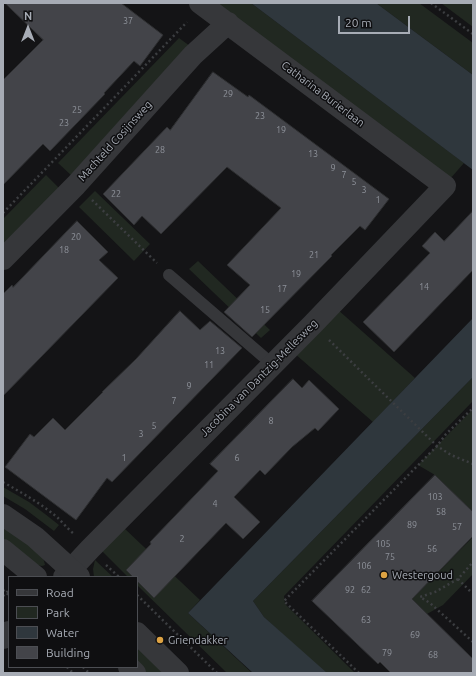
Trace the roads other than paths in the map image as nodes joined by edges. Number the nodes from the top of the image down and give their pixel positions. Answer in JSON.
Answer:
{"nodes":[{"id":1,"x":201,"y":4,"type":"edge"},
{"id":2,"x":228,"y":23,"type":"junction"},
{"id":3,"x":445,"y":186,"type":"joint"},
{"id":4,"x":3,"y":260,"type":"edge"},
{"id":5,"x":169,"y":275,"type":"road end"},
{"id":6,"x":272,"y":364,"type":"junction"},
{"id":7,"x":3,"y":515,"type":"edge"},
{"id":8,"x":3,"y":550,"type":"edge"},
{"id":9,"x":71,"y":574,"type":"edge"},
{"id":10,"x":35,"y":576,"type":"edge"},
{"id":11,"x":138,"y":634,"type":"edge"},
{"id":12,"x":178,"y":673,"type":"edge"}],
"edges":[{"from":1,"to":2,"type":"street","name":"Catharina Burierlaan"},
{"from":2,"to":3,"type":"street","name":"Catharina Burierlaan"},
{"from":2,"to":4,"type":"street","name":"Machteld Cosijnsweg"},
{"from":3,"to":6,"type":"street","name":"Jacobina van Dantzig-Mellesweg"},
{"from":5,"to":6,"type":"lane"},
{"from":6,"to":9,"type":"street","name":"Jacobina van Dantzig-Mellesweg"},
{"from":7,"to":9,"type":"street"},
{"from":8,"to":10,"type":"street"},
{"from":11,"to":12,"type":"street"}]}
